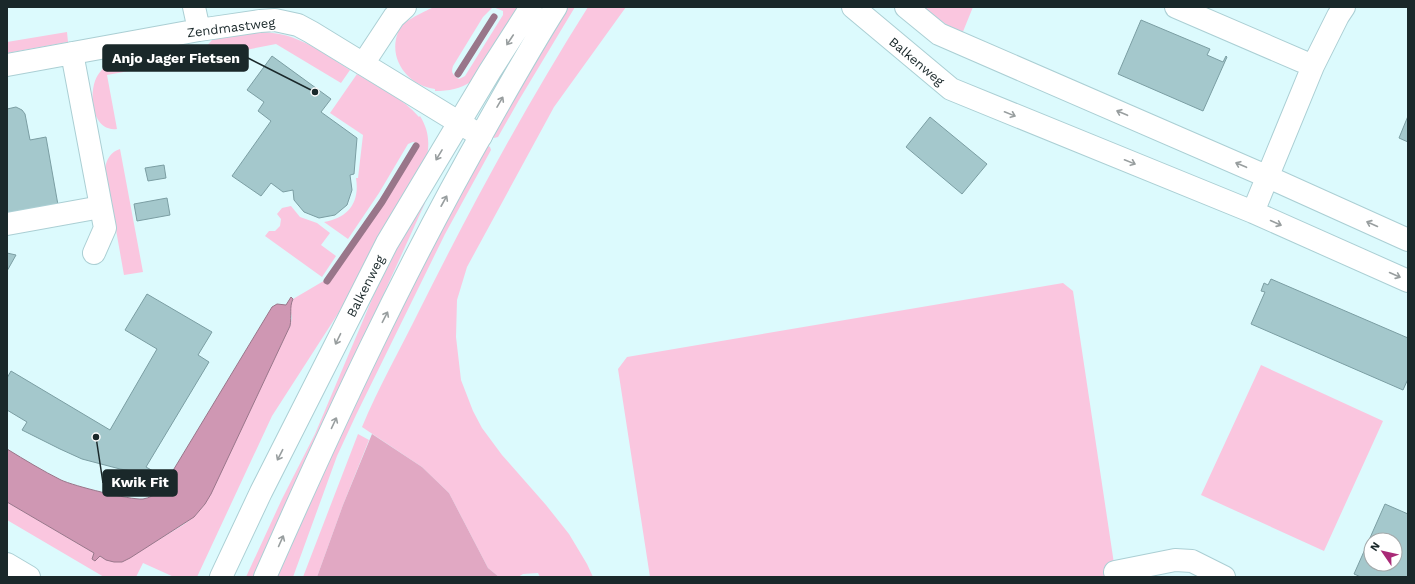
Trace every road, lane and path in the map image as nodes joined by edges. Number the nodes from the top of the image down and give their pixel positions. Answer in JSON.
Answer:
{"nodes":[{"id":1,"x":194,"y":7,"type":"edge"},
{"id":2,"x":405,"y":7,"type":"edge"},
{"id":3,"x":531,"y":7,"type":"edge"},
{"id":4,"x":556,"y":7,"type":"edge"},
{"id":5,"x":906,"y":7,"type":"edge"},
{"id":6,"x":1176,"y":7,"type":"edge"},
{"id":7,"x":1344,"y":7,"type":"edge"},
{"id":8,"x":864,"y":10,"type":"edge"},
{"id":9,"x":199,"y":30,"type":"junction"},
{"id":10,"x":72,"y":53,"type":"junction"},
{"id":11,"x":363,"y":64,"type":"junction"},
{"id":12,"x":7,"y":65,"type":"edge"},
{"id":13,"x":1313,"y":66,"type":"junction"},
{"id":14,"x":459,"y":122,"type":"junction"},
{"id":15,"x":481,"y":136,"type":"junction"},
{"id":16,"x":1266,"y":176,"type":"junction"},
{"id":17,"x":101,"y":208,"type":"junction"},
{"id":18,"x":1252,"y":212,"type":"junction"},
{"id":19,"x":7,"y":224,"type":"edge"},
{"id":20,"x":1408,"y":240,"type":"edge"},
{"id":21,"x":94,"y":253,"type":"dead end"},
{"id":22,"x":1408,"y":281,"type":"edge"},
{"id":23,"x":7,"y":564,"type":"edge"},
{"id":24,"x":1115,"y":572,"type":"dead end"},
{"id":25,"x":29,"y":577,"type":"edge"},
{"id":26,"x":221,"y":577,"type":"edge"},
{"id":27,"x":265,"y":577,"type":"edge"},
{"id":28,"x":1224,"y":577,"type":"edge"}],
"edges":[{"from":1,"to":9,"type":"main road"},
{"from":2,"to":11,"type":"main road"},
{"from":3,"to":14,"type":"main road","name":"Balkenweg","one_way":true},
{"from":15,"to":4,"type":"main road","one_way":true},
{"from":16,"to":5,"type":"main road","one_way":true},
{"from":6,"to":13,"type":"main road"},
{"from":7,"to":13,"type":"main road"},
{"from":8,"to":18,"type":"main road","name":"Balkenweg","one_way":true},
{"from":9,"to":10,"type":"main road","name":"Zendmastweg"},
{"from":9,"to":11,"type":"main road","name":"Zendmastweg"},
{"from":10,"to":12,"type":"main road","name":"Zendmastweg"},
{"from":10,"to":17,"type":"main road"},
{"from":11,"to":14,"type":"main road","name":"Zendmastweg"},
{"from":13,"to":16,"type":"main road"},
{"from":14,"to":15,"type":"main road","name":"Zendmastweg"},
{"from":14,"to":26,"type":"main road","name":"Balkenweg","one_way":true},
{"from":27,"to":15,"type":"main road","one_way":true},
{"from":16,"to":18,"type":"main road"},
{"from":20,"to":16,"type":"main road","one_way":true},
{"from":17,"to":19,"type":"main road"},
{"from":17,"to":21,"type":"main road"},
{"from":18,"to":22,"type":"main road","name":"Balkenweg","one_way":true},
{"from":23,"to":25,"type":"main road"},
{"from":24,"to":28,"type":"main road"}]}
